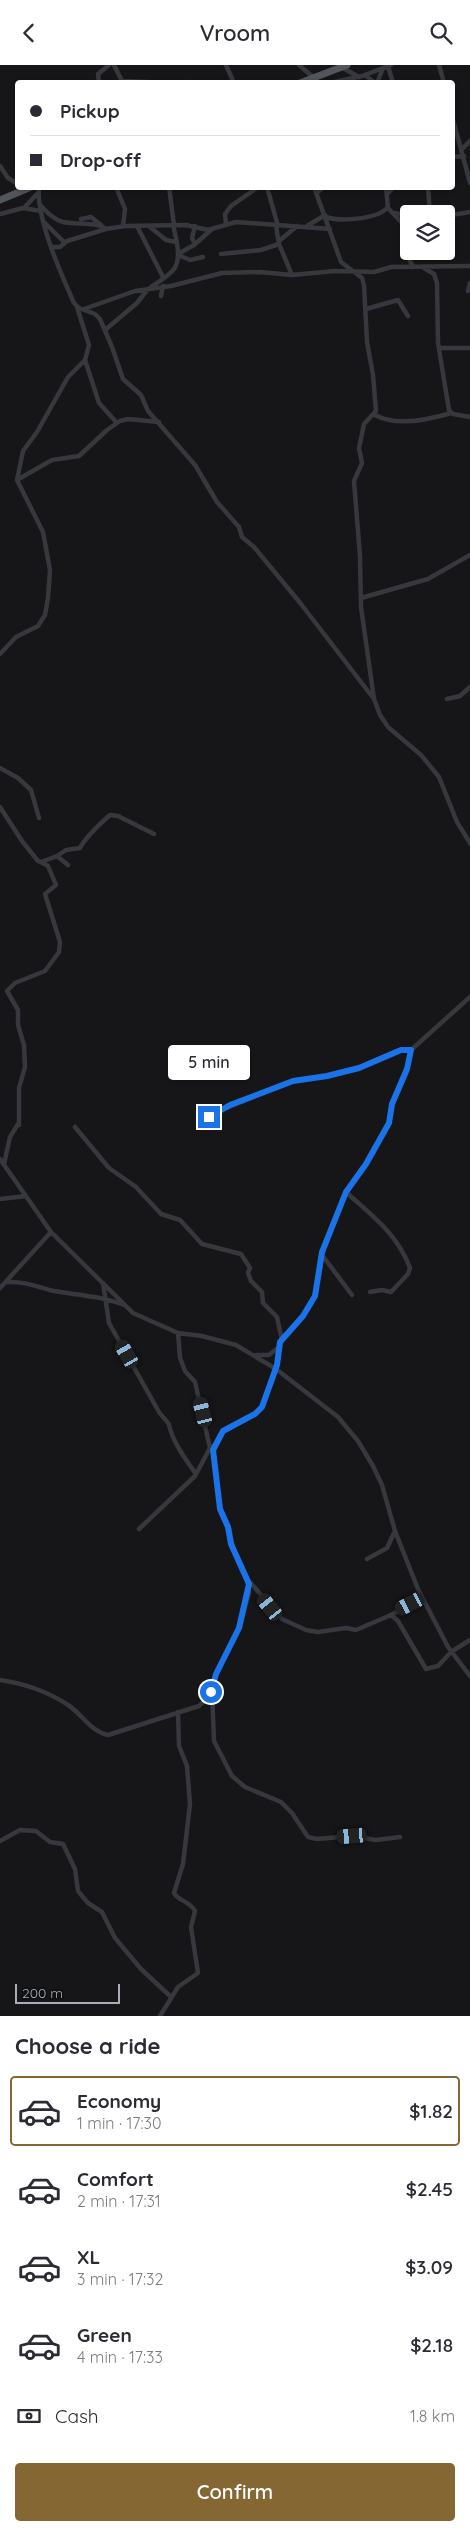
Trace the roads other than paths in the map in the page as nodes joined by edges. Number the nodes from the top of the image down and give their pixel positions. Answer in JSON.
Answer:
{"nodes":[{"id":1,"x":109,"y":65,"type":"edge"},
{"id":2,"x":114,"y":65,"type":"edge"},
{"id":3,"x":226,"y":65,"type":"edge"},
{"id":4,"x":299,"y":65,"type":"edge"},
{"id":5,"x":439,"y":65,"type":"edge"},
{"id":6,"x":344,"y":66,"type":"edge"},
{"id":7,"x":386,"y":66,"type":"edge"},
{"id":8,"x":365,"y":75,"type":"junction"},
{"id":9,"x":358,"y":77,"type":"junction"},
{"id":10,"x":99,"y":80,"type":"edge"},
{"id":11,"x":121,"y":80,"type":"edge"},
{"id":12,"x":233,"y":80,"type":"edge"},
{"id":13,"x":306,"y":80,"type":"edge"},
{"id":14,"x":309,"y":80,"type":"edge"},
{"id":15,"x":348,"y":80,"type":"edge"},
{"id":16,"x":372,"y":80,"type":"edge"},
{"id":17,"x":377,"y":80,"type":"edge"},
{"id":18,"x":392,"y":80,"type":"edge"},
{"id":19,"x":443,"y":80,"type":"edge"},
{"id":20,"x":455,"y":126,"type":"edge"},
{"id":21,"x":470,"y":141,"type":"edge"},
{"id":22,"x":462,"y":149,"type":"junction"},
{"id":23,"x":464,"y":156,"type":"junction"},
{"id":24,"x":455,"y":157,"type":"edge"},
{"id":25,"x":0,"y":166,"type":"edge"},
{"id":26,"x":15,"y":182,"type":"edge"},
{"id":27,"x":470,"y":183,"type":"edge"},
{"id":28,"x":23,"y":190,"type":"edge"},
{"id":29,"x":39,"y":190,"type":"edge"},
{"id":30,"x":117,"y":190,"type":"edge"},
{"id":31,"x":169,"y":190,"type":"edge"},
{"id":32,"x":254,"y":190,"type":"edge"},
{"id":33,"x":267,"y":190,"type":"edge"},
{"id":34,"x":315,"y":190,"type":"edge"},
{"id":35,"x":320,"y":190,"type":"edge"},
{"id":36,"x":386,"y":190,"type":"edge"},
{"id":37,"x":391,"y":190,"type":"edge"},
{"id":38,"x":428,"y":190,"type":"edge"},
{"id":39,"x":316,"y":193,"type":"junction"},
{"id":40,"x":38,"y":194,"type":"junction"},
{"id":41,"x":387,"y":194,"type":"junction"},
{"id":42,"x":0,"y":200,"type":"edge"},
{"id":43,"x":39,"y":205,"type":"junction"},
{"id":44,"x":429,"y":205,"type":"edge"},
{"id":45,"x":388,"y":207,"type":"junction"},
{"id":46,"x":24,"y":208,"type":"junction"},
{"id":47,"x":41,"y":211,"type":"junction"},
{"id":48,"x":394,"y":213,"type":"junction"},
{"id":49,"x":470,"y":213,"type":"edge"},
{"id":50,"x":0,"y":214,"type":"edge"},
{"id":51,"x":400,"y":214,"type":"edge"},
{"id":52,"x":455,"y":215,"type":"edge"},
{"id":53,"x":326,"y":216,"type":"junction"},
{"id":54,"x":80,"y":219,"type":"dead end"},
{"id":55,"x":336,"y":221,"type":"junction"},
{"id":56,"x":45,"y":222,"type":"junction"},
{"id":57,"x":226,"y":224,"type":"junction"},
{"id":58,"x":101,"y":225,"type":"junction"},
{"id":59,"x":173,"y":225,"type":"junction"},
{"id":60,"x":123,"y":226,"type":"junction"},
{"id":61,"x":150,"y":226,"type":"junction"},
{"id":62,"x":195,"y":226,"type":"junction"},
{"id":63,"x":277,"y":226,"type":"junction"},
{"id":64,"x":297,"y":226,"type":"junction"},
{"id":65,"x":307,"y":226,"type":"junction"},
{"id":66,"x":137,"y":227,"type":"junction"},
{"id":67,"x":320,"y":228,"type":"junction"},
{"id":68,"x":330,"y":228,"type":"junction"},
{"id":69,"x":106,"y":229,"type":"junction"},
{"id":70,"x":212,"y":229,"type":"junction"},
{"id":71,"x":176,"y":242,"type":"junction"},
{"id":72,"x":333,"y":242,"type":"junction"},
{"id":73,"x":65,"y":243,"type":"junction"},
{"id":74,"x":279,"y":243,"type":"junction"},
{"id":75,"x":195,"y":244,"type":"junction"},
{"id":76,"x":52,"y":247,"type":"junction"},
{"id":77,"x":221,"y":253,"type":"dead end"},
{"id":78,"x":178,"y":254,"type":"junction"},
{"id":79,"x":203,"y":257,"type":"dead end"},
{"id":80,"x":470,"y":266,"type":"edge"},
{"id":81,"x":413,"y":267,"type":"junction"},
{"id":82,"x":422,"y":267,"type":"junction"},
{"id":83,"x":354,"y":271,"type":"junction"},
{"id":84,"x":292,"y":275,"type":"junction"},
{"id":85,"x":163,"y":277,"type":"junction"},
{"id":86,"x":470,"y":283,"type":"edge"},
{"id":87,"x":163,"y":286,"type":"junction"},
{"id":88,"x":150,"y":287,"type":"junction"},
{"id":89,"x":468,"y":291,"type":"dead end"},
{"id":90,"x":161,"y":296,"type":"dead end"},
{"id":91,"x":77,"y":307,"type":"junction"},
{"id":92,"x":83,"y":309,"type":"junction"},
{"id":93,"x":366,"y":309,"type":"junction"},
{"id":94,"x":408,"y":316,"type":"dead end"},
{"id":95,"x":105,"y":330,"type":"junction"},
{"id":96,"x":439,"y":348,"type":"junction"},
{"id":97,"x":470,"y":348,"type":"edge"},
{"id":98,"x":85,"y":360,"type":"junction"},
{"id":99,"x":451,"y":413,"type":"junction"},
{"id":100,"x":375,"y":415,"type":"junction"},
{"id":101,"x":470,"y":417,"type":"edge"},
{"id":102,"x":159,"y":422,"type":"junction"},
{"id":103,"x":117,"y":423,"type":"junction"},
{"id":104,"x":17,"y":480,"type":"junction"},
{"id":105,"x":470,"y":555,"type":"edge"},
{"id":106,"x":361,"y":598,"type":"junction"},
{"id":107,"x":0,"y":655,"type":"edge"},
{"id":108,"x":470,"y":687,"type":"edge"},
{"id":109,"x":374,"y":699,"type":"junction"},
{"id":110,"x":447,"y":699,"type":"dead end"},
{"id":111,"x":0,"y":768,"type":"edge"},
{"id":112,"x":0,"y":807,"type":"edge"},
{"id":113,"x":39,"y":818,"type":"dead end"},
{"id":114,"x":154,"y":833,"type":"dead end"},
{"id":115,"x":470,"y":843,"type":"edge"},
{"id":116,"x":57,"y":856,"type":"junction"},
{"id":117,"x":41,"y":863,"type":"junction"},
{"id":118,"x":68,"y":865,"type":"dead end"},
{"id":119,"x":470,"y":997,"type":"edge"},
{"id":120,"x":411,"y":1050,"type":"junction"},
{"id":121,"x":200,"y":1119,"type":"dead end"},
{"id":122,"x":75,"y":1127,"type":"dead end"},
{"id":123,"x":0,"y":1159,"type":"edge"},
{"id":124,"x":4,"y":1164,"type":"junction"},
{"id":125,"x":346,"y":1192,"type":"junction"},
{"id":126,"x":26,"y":1197,"type":"junction"},
{"id":127,"x":0,"y":1199,"type":"edge"},
{"id":128,"x":51,"y":1232,"type":"junction"},
{"id":129,"x":322,"y":1255,"type":"junction"},
{"id":130,"x":7,"y":1282,"type":"junction"},
{"id":131,"x":102,"y":1282,"type":"junction"},
{"id":132,"x":0,"y":1288,"type":"edge"},
{"id":133,"x":370,"y":1292,"type":"dead end"},
{"id":134,"x":352,"y":1295,"type":"dead end"},
{"id":135,"x":105,"y":1300,"type":"junction"},
{"id":136,"x":125,"y":1305,"type":"junction"},
{"id":137,"x":178,"y":1333,"type":"junction"},
{"id":138,"x":282,"y":1340,"type":"junction"},
{"id":139,"x":279,"y":1347,"type":"junction"},
{"id":140,"x":254,"y":1355,"type":"junction"},
{"id":141,"x":276,"y":1369,"type":"junction"},
{"id":142,"x":218,"y":1437,"type":"junction"},
{"id":143,"x":210,"y":1448,"type":"junction"},
{"id":144,"x":196,"y":1474,"type":"junction"},
{"id":145,"x":139,"y":1529,"type":"dead end"},
{"id":146,"x":395,"y":1531,"type":"junction"},
{"id":147,"x":367,"y":1559,"type":"dead end"},
{"id":148,"x":248,"y":1580,"type":"junction"},
{"id":149,"x":422,"y":1598,"type":"junction"},
{"id":150,"x":391,"y":1615,"type":"junction"},
{"id":151,"x":470,"y":1640,"type":"edge"},
{"id":152,"x":451,"y":1651,"type":"junction"},
{"id":153,"x":470,"y":1676,"type":"edge"},
{"id":154,"x":0,"y":1680,"type":"edge"},
{"id":155,"x":212,"y":1689,"type":"junction"},
{"id":156,"x":178,"y":1712,"type":"junction"},
{"id":157,"x":400,"y":1837,"type":"dead end"},
{"id":158,"x":0,"y":1841,"type":"edge"},
{"id":159,"x":170,"y":1996,"type":"junction"},
{"id":160,"x":160,"y":2016,"type":"edge"}],
"edges":[{"from":1,"to":10,"type":"street"},
{"from":2,"to":11,"type":"street"},
{"from":3,"to":12,"type":"street"},
{"from":4,"to":13,"type":"street"},
{"from":5,"to":19,"type":"street"},
{"from":6,"to":9,"type":"street"},
{"from":6,"to":14,"type":"main road"},
{"from":7,"to":8,"type":"street"},
{"from":7,"to":17,"type":"street"},
{"from":7,"to":18,"type":"street"},
{"from":8,"to":9,"type":"street"},
{"from":8,"to":16,"type":"street"},
{"from":9,"to":15,"type":"street"},
{"from":20,"to":22,"type":"street"},
{"from":21,"to":22,"type":"street"},
{"from":22,"to":23,"type":"street"},
{"from":23,"to":24,"type":"street"},
{"from":23,"to":27,"type":"street"},
{"from":25,"to":26,"type":"street"},
{"from":28,"to":42,"type":"main road"},
{"from":29,"to":40,"type":"street"},
{"from":30,"to":60,"type":"street"},
{"from":31,"to":59,"type":"street"},
{"from":32,"to":57,"type":"street"},
{"from":33,"to":63,"type":"street"},
{"from":34,"to":39,"type":"street"},
{"from":35,"to":39,"type":"street"},
{"from":36,"to":41,"type":"street"},
{"from":37,"to":41,"type":"street"},
{"from":38,"to":44,"type":"street"},
{"from":39,"to":53,"type":"street"},
{"from":40,"to":43,"type":"street"},
{"from":40,"to":46,"type":"street"},
{"from":41,"to":45,"type":"street"},
{"from":43,"to":47,"type":"street"},
{"from":43,"to":58,"type":"street"},
{"from":45,"to":48,"type":"street"},
{"from":45,"to":55,"type":"street"},
{"from":46,"to":47,"type":"street"},
{"from":46,"to":50,"type":"street"},
{"from":47,"to":56,"type":"street"},
{"from":48,"to":51,"type":"street"},
{"from":48,"to":81,"type":"street"},
{"from":49,"to":52,"type":"street"},
{"from":53,"to":55,"type":"street"},
{"from":53,"to":65,"type":"street"},
{"from":53,"to":68,"type":"street"},
{"from":54,"to":58,"type":"street"},
{"from":55,"to":68,"type":"street"},
{"from":56,"to":73,"type":"street"},
{"from":56,"to":76,"type":"street"},
{"from":57,"to":63,"type":"street"},
{"from":57,"to":70,"type":"street"},
{"from":58,"to":69,"type":"street"},
{"from":59,"to":61,"type":"street"},
{"from":59,"to":62,"type":"street"},
{"from":59,"to":71,"type":"street"},
{"from":60,"to":66,"type":"street"},
{"from":60,"to":69,"type":"street"},
{"from":61,"to":66,"type":"street"},
{"from":61,"to":71,"type":"street"},
{"from":62,"to":70,"type":"street"},
{"from":62,"to":75,"type":"street"},
{"from":63,"to":64,"type":"street"},
{"from":63,"to":74,"type":"street"},
{"from":64,"to":65,"type":"street"},
{"from":64,"to":74,"type":"street"},
{"from":65,"to":67,"type":"street"},
{"from":66,"to":85,"type":"street"},
{"from":67,"to":68,"type":"street"},
{"from":67,"to":72,"type":"street"},
{"from":68,"to":72,"type":"street"},
{"from":69,"to":73,"type":"street"},
{"from":70,"to":75,"type":"street"},
{"from":71,"to":78,"type":"street"},
{"from":72,"to":83,"type":"street"},
{"from":73,"to":76,"type":"street"},
{"from":74,"to":77,"type":"street"},
{"from":74,"to":84,"type":"street"},
{"from":75,"to":78,"type":"street"},
{"from":76,"to":91,"type":"street"},
{"from":78,"to":79,"type":"street"},
{"from":78,"to":85,"type":"street"},
{"from":80,"to":82,"type":"street"},
{"from":81,"to":82,"type":"street"},
{"from":81,"to":83,"type":"street"},
{"from":82,"to":96,"type":"street"},
{"from":83,"to":84,"type":"street"},
{"from":83,"to":93,"type":"street"},
{"from":84,"to":87,"type":"street"},
{"from":85,"to":88,"type":"street"},
{"from":86,"to":89,"type":"street"},
{"from":87,"to":88,"type":"street"},
{"from":87,"to":90,"type":"street"},
{"from":88,"to":92,"type":"street"},
{"from":88,"to":95,"type":"street"},
{"from":91,"to":92,"type":"street"},
{"from":91,"to":98,"type":"street"},
{"from":92,"to":95,"type":"street"},
{"from":93,"to":94,"type":"street"},
{"from":93,"to":100,"type":"street"},
{"from":95,"to":102,"type":"street"},
{"from":96,"to":97,"type":"street"},
{"from":96,"to":99,"type":"street"},
{"from":98,"to":103,"type":"street"},
{"from":98,"to":104,"type":"street"},
{"from":99,"to":100,"type":"street"},
{"from":99,"to":101,"type":"street"},
{"from":100,"to":106,"type":"street"},
{"from":102,"to":103,"type":"street"},
{"from":102,"to":109,"type":"street"},
{"from":103,"to":104,"type":"street"},
{"from":104,"to":107,"type":"street"},
{"from":105,"to":106,"type":"street"},
{"from":106,"to":109,"type":"street"},
{"from":108,"to":110,"type":"street"},
{"from":109,"to":115,"type":"street"},
{"from":111,"to":113,"type":"street"},
{"from":112,"to":117,"type":"street"},
{"from":114,"to":116,"type":"street"},
{"from":116,"to":117,"type":"street"},
{"from":116,"to":118,"type":"street"},
{"from":117,"to":124,"type":"street"},
{"from":119,"to":120,"type":"street"},
{"from":120,"to":121,"type":"street"},
{"from":120,"to":125,"type":"street"},
{"from":122,"to":138,"type":"street"},
{"from":123,"to":124,"type":"street"},
{"from":124,"to":126,"type":"street"},
{"from":125,"to":129,"type":"street"},
{"from":125,"to":133,"type":"street"},
{"from":126,"to":127,"type":"street"},
{"from":126,"to":128,"type":"street"},
{"from":128,"to":130,"type":"street"},
{"from":128,"to":131,"type":"street"},
{"from":129,"to":134,"type":"street"},
{"from":129,"to":138,"type":"street"},
{"from":130,"to":132,"type":"street"},
{"from":130,"to":135,"type":"street"},
{"from":131,"to":135,"type":"street"},
{"from":131,"to":136,"type":"street"},
{"from":135,"to":136,"type":"street"},
{"from":135,"to":144,"type":"street"},
{"from":136,"to":137,"type":"street"},
{"from":137,"to":140,"type":"street"},
{"from":137,"to":143,"type":"street"},
{"from":138,"to":139,"type":"street"},
{"from":139,"to":140,"type":"street"},
{"from":139,"to":141,"type":"street"},
{"from":140,"to":141,"type":"street"},
{"from":141,"to":142,"type":"street"},
{"from":141,"to":146,"type":"street"},
{"from":142,"to":143,"type":"street"},
{"from":142,"to":148,"type":"street"},
{"from":143,"to":144,"type":"street"},
{"from":144,"to":145,"type":"street"},
{"from":146,"to":147,"type":"street"},
{"from":146,"to":149,"type":"street"},
{"from":148,"to":150,"type":"street"},
{"from":148,"to":155,"type":"street"},
{"from":149,"to":150,"type":"street"},
{"from":149,"to":152,"type":"street"},
{"from":150,"to":152,"type":"street"},
{"from":151,"to":152,"type":"street"},
{"from":152,"to":153,"type":"street"},
{"from":154,"to":156,"type":"street"},
{"from":155,"to":156,"type":"street"},
{"from":155,"to":157,"type":"street"},
{"from":156,"to":159,"type":"street"},
{"from":158,"to":159,"type":"street"},
{"from":159,"to":160,"type":"street"}]}
